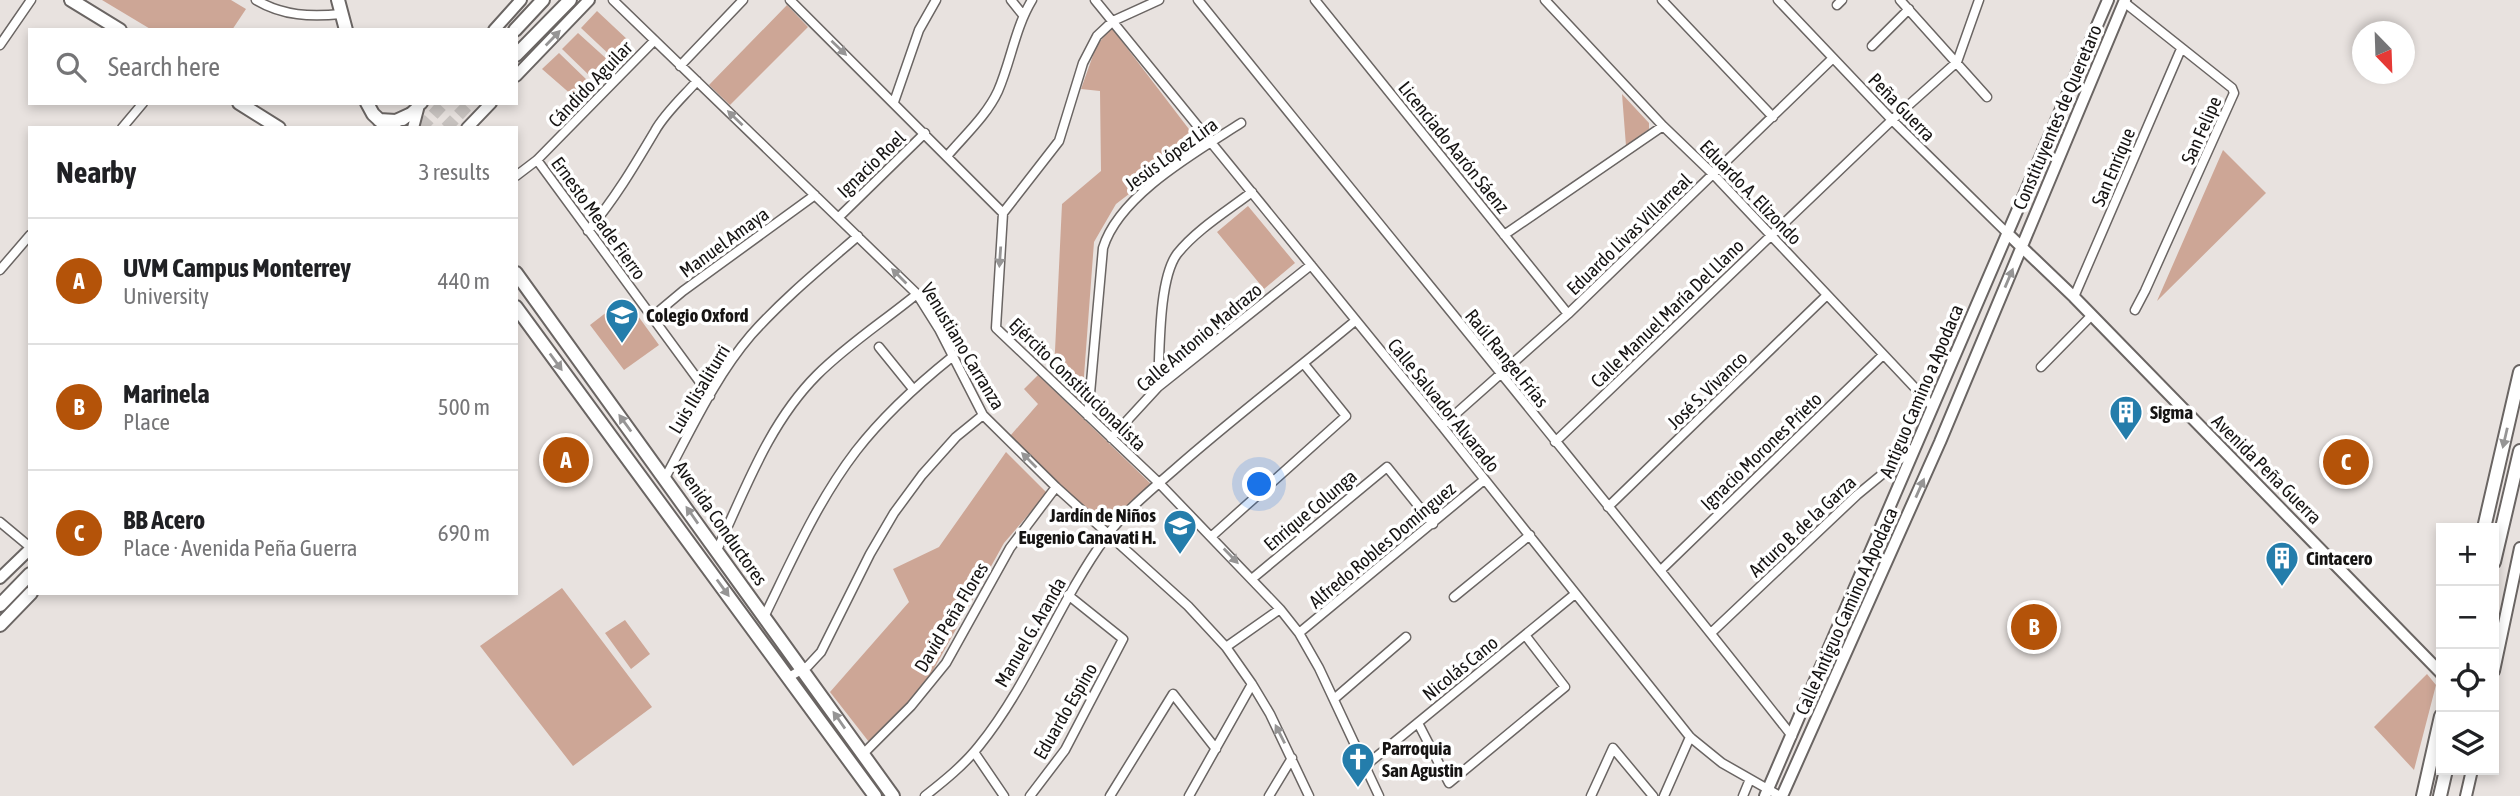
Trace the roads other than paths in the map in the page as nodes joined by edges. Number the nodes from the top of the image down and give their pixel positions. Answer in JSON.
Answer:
{"nodes":[{"id":1,"x":31,"y":0,"type":"edge"},
{"id":2,"x":71,"y":0,"type":"edge"},
{"id":3,"x":256,"y":0,"type":"edge"},
{"id":4,"x":338,"y":0,"type":"edge"},
{"id":5,"x":521,"y":0,"type":"edge"},
{"id":6,"x":544,"y":0,"type":"edge"},
{"id":7,"x":570,"y":0,"type":"edge"},
{"id":8,"x":589,"y":0,"type":"edge"},
{"id":9,"x":613,"y":0,"type":"edge"},
{"id":10,"x":744,"y":0,"type":"edge"},
{"id":11,"x":790,"y":0,"type":"edge"},
{"id":12,"x":936,"y":0,"type":"edge"},
{"id":13,"x":1011,"y":0,"type":"edge"},
{"id":14,"x":1032,"y":0,"type":"edge"},
{"id":15,"x":1096,"y":0,"type":"edge"},
{"id":16,"x":1159,"y":0,"type":"edge"},
{"id":17,"x":1198,"y":0,"type":"edge"},
{"id":18,"x":1315,"y":0,"type":"edge"},
{"id":19,"x":1545,"y":0,"type":"edge"},
{"id":20,"x":1662,"y":0,"type":"edge"},
{"id":21,"x":1778,"y":0,"type":"edge"},
{"id":22,"x":1900,"y":0,"type":"edge"},
{"id":23,"x":1979,"y":0,"type":"edge"},
{"id":24,"x":2108,"y":0,"type":"edge"},
{"id":25,"x":2125,"y":1,"type":"edge"},
{"id":26,"x":270,"y":4,"type":"edge"},
{"id":27,"x":1909,"y":9,"type":"junction"},
{"id":28,"x":341,"y":14,"type":"junction"},
{"id":29,"x":1023,"y":15,"type":"junction"},
{"id":30,"x":1113,"y":21,"type":"junction"},
{"id":31,"x":117,"y":28,"type":"edge"},
{"id":32,"x":345,"y":28,"type":"edge"},
{"id":33,"x":496,"y":28,"type":"edge"},
{"id":34,"x":516,"y":28,"type":"edge"},
{"id":35,"x":654,"y":41,"type":"junction"},
{"id":36,"x":0,"y":45,"type":"edge"},
{"id":37,"x":1871,"y":46,"type":"dead end"},
{"id":38,"x":2181,"y":49,"type":"junction"},
{"id":39,"x":518,"y":53,"type":"edge"},
{"id":40,"x":1833,"y":58,"type":"junction"},
{"id":41,"x":1957,"y":62,"type":"junction"},
{"id":42,"x":680,"y":66,"type":"junction"},
{"id":43,"x":518,"y":74,"type":"edge"},
{"id":44,"x":697,"y":81,"type":"junction"},
{"id":45,"x":1987,"y":97,"type":"dead end"},
{"id":46,"x":894,"y":102,"type":"junction"},
{"id":47,"x":141,"y":105,"type":"edge"},
{"id":48,"x":242,"y":105,"type":"edge"},
{"id":49,"x":421,"y":105,"type":"edge"},
{"id":50,"x":489,"y":105,"type":"edge"},
{"id":51,"x":368,"y":106,"type":"edge"},
{"id":52,"x":1773,"y":117,"type":"junction"},
{"id":53,"x":1892,"y":120,"type":"junction"},
{"id":54,"x":412,"y":123,"type":"edge"},
{"id":55,"x":1241,"y":123,"type":"dead end"},
{"id":56,"x":379,"y":125,"type":"edge"},
{"id":57,"x":124,"y":126,"type":"edge"},
{"id":58,"x":276,"y":126,"type":"edge"},
{"id":59,"x":469,"y":126,"type":"edge"},
{"id":60,"x":1663,"y":126,"type":"junction"},
{"id":61,"x":925,"y":133,"type":"junction"},
{"id":62,"x":1210,"y":143,"type":"junction"},
{"id":63,"x":948,"y":155,"type":"junction"},
{"id":64,"x":537,"y":160,"type":"junction"},
{"id":65,"x":518,"y":174,"type":"edge"},
{"id":66,"x":1714,"y":175,"type":"junction"},
{"id":67,"x":1252,"y":192,"type":"junction"},
{"id":68,"x":815,"y":195,"type":"junction"},
{"id":69,"x":1003,"y":213,"type":"junction"},
{"id":70,"x":839,"y":217,"type":"junction"},
{"id":71,"x":588,"y":231,"type":"junction"},
{"id":72,"x":2007,"y":233,"type":"junction"},
{"id":73,"x":1504,"y":235,"type":"junction"},
{"id":74,"x":1771,"y":235,"type":"junction"},
{"id":75,"x":858,"y":236,"type":"junction"},
{"id":76,"x":28,"y":237,"type":"edge"},
{"id":77,"x":2022,"y":246,"type":"junction"},
{"id":78,"x":1311,"y":265,"type":"junction"},
{"id":79,"x":0,"y":270,"type":"edge"},
{"id":80,"x":518,"y":276,"type":"edge"},
{"id":81,"x":917,"y":294,"type":"junction"},
{"id":82,"x":1826,"y":296,"type":"junction"},
{"id":83,"x":2074,"y":297,"type":"junction"},
{"id":84,"x":518,"y":310,"type":"edge"},
{"id":85,"x":2135,"y":310,"type":"dead end"},
{"id":86,"x":1568,"y":314,"type":"junction"},
{"id":87,"x":2091,"y":316,"type":"junction"},
{"id":88,"x":652,"y":317,"type":"junction"},
{"id":89,"x":1355,"y":321,"type":"junction"},
{"id":90,"x":879,"y":347,"type":"dead end"},
{"id":91,"x":1883,"y":355,"type":"junction"},
{"id":92,"x":952,"y":357,"type":"junction"},
{"id":93,"x":1304,"y":364,"type":"junction"},
{"id":94,"x":2041,"y":367,"type":"dead end"},
{"id":95,"x":2520,"y":372,"type":"edge"},
{"id":96,"x":1501,"y":376,"type":"junction"},
{"id":97,"x":1158,"y":387,"type":"junction"},
{"id":98,"x":913,"y":388,"type":"junction"},
{"id":99,"x":710,"y":396,"type":"junction"},
{"id":100,"x":1933,"y":407,"type":"junction"},
{"id":101,"x":983,"y":415,"type":"junction"},
{"id":102,"x":1088,"y":416,"type":"junction"},
{"id":103,"x":1442,"y":426,"type":"junction"},
{"id":104,"x":1111,"y":438,"type":"junction"},
{"id":105,"x":1555,"y":442,"type":"junction"},
{"id":106,"x":1916,"y":446,"type":"junction"},
{"id":107,"x":2520,"y":452,"type":"edge"},
{"id":108,"x":666,"y":478,"type":"junction"},
{"id":109,"x":1484,"y":480,"type":"junction"},
{"id":110,"x":1159,"y":483,"type":"junction"},
{"id":111,"x":1056,"y":487,"type":"junction"},
{"id":112,"x":1608,"y":507,"type":"junction"},
{"id":113,"x":0,"y":522,"type":"edge"},
{"id":114,"x":2485,"y":523,"type":"edge"},
{"id":115,"x":1433,"y":524,"type":"junction"},
{"id":116,"x":1108,"y":535,"type":"junction"},
{"id":117,"x":1530,"y":535,"type":"junction"},
{"id":118,"x":1212,"y":536,"type":"junction"},
{"id":119,"x":2499,"y":541,"type":"edge"},
{"id":120,"x":28,"y":546,"type":"edge"},
{"id":121,"x":2520,"y":548,"type":"edge"},
{"id":122,"x":28,"y":550,"type":"edge"},
{"id":123,"x":717,"y":550,"type":"junction"},
{"id":124,"x":1661,"y":570,"type":"junction"},
{"id":125,"x":28,"y":576,"type":"edge"},
{"id":126,"x":0,"y":578,"type":"edge"},
{"id":127,"x":1253,"y":578,"type":"junction"},
{"id":128,"x":1575,"y":594,"type":"junction"},
{"id":129,"x":29,"y":595,"type":"edge"},
{"id":130,"x":1068,"y":595,"type":"junction"},
{"id":131,"x":1454,"y":597,"type":"dead end"},
{"id":132,"x":0,"y":605,"type":"edge"},
{"id":133,"x":1280,"y":608,"type":"junction"},
{"id":134,"x":764,"y":617,"type":"junction"},
{"id":135,"x":0,"y":625,"type":"edge"},
{"id":136,"x":1299,"y":633,"type":"junction"},
{"id":137,"x":1711,"y":633,"type":"junction"},
{"id":138,"x":1525,"y":635,"type":"junction"},
{"id":139,"x":1406,"y":637,"type":"dead end"},
{"id":140,"x":1226,"y":647,"type":"junction"},
{"id":141,"x":2499,"y":649,"type":"edge"},
{"id":142,"x":2436,"y":668,"type":"edge"},
{"id":143,"x":803,"y":670,"type":"junction"},
{"id":144,"x":789,"y":677,"type":"junction"},
{"id":145,"x":1252,"y":684,"type":"junction"},
{"id":146,"x":1334,"y":699,"type":"junction"},
{"id":147,"x":1418,"y":723,"type":"junction"},
{"id":148,"x":1792,"y":736,"type":"junction"},
{"id":149,"x":1690,"y":737,"type":"junction"},
{"id":150,"x":2436,"y":738,"type":"edge"},
{"id":151,"x":1216,"y":749,"type":"junction"},
{"id":152,"x":974,"y":752,"type":"junction"},
{"id":153,"x":863,"y":754,"type":"junction"},
{"id":154,"x":1292,"y":758,"type":"junction"},
{"id":155,"x":1365,"y":766,"type":"junction"},
{"id":156,"x":2445,"y":775,"type":"edge"},
{"id":157,"x":2471,"y":775,"type":"edge"},
{"id":158,"x":1750,"y":779,"type":"junction"},
{"id":159,"x":1767,"y":792,"type":"edge"},
{"id":160,"x":894,"y":795,"type":"edge"},
{"id":161,"x":875,"y":796,"type":"edge"},
{"id":162,"x":925,"y":796,"type":"edge"},
{"id":163,"x":1004,"y":796,"type":"edge"},
{"id":164,"x":1030,"y":796,"type":"edge"},
{"id":165,"x":1110,"y":796,"type":"edge"},
{"id":166,"x":1189,"y":796,"type":"edge"},
{"id":167,"x":1269,"y":796,"type":"edge"},
{"id":168,"x":1309,"y":796,"type":"edge"},
{"id":169,"x":1379,"y":796,"type":"edge"},
{"id":170,"x":1591,"y":796,"type":"edge"},
{"id":171,"x":1653,"y":796,"type":"edge"},
{"id":172,"x":1664,"y":796,"type":"edge"},
{"id":173,"x":1743,"y":796,"type":"edge"},
{"id":174,"x":1781,"y":796,"type":"edge"},
{"id":175,"x":2423,"y":796,"type":"edge"},
{"id":176,"x":2440,"y":796,"type":"edge"},
{"id":177,"x":2466,"y":796,"type":"edge"}],
"edges":[{"from":1,"to":36,"type":"street"},
{"from":2,"to":31,"type":"main road"},
{"from":3,"to":26,"type":"street"},
{"from":4,"to":28,"type":"main road"},
{"from":5,"to":33,"type":"street"},
{"from":6,"to":34,"type":"main road"},
{"from":7,"to":39,"type":"main road"},
{"from":43,"to":8,"type":"street","one_way":true},
{"from":9,"to":35,"type":"street","name":"Venustiano Carranza"},
{"from":10,"to":42,"type":"street"},
{"from":11,"to":46,"type":"street","one_way":true},
{"from":12,"to":46,"type":"street"},
{"from":13,"to":29,"type":"street"},
{"from":14,"to":29,"type":"street"},
{"from":15,"to":30,"type":"street","name":"Calle Salvador Alvarado"},
{"from":16,"to":30,"type":"street"},
{"from":17,"to":96,"type":"street","name":"Raúl Rangel Frías"},
{"from":18,"to":73,"type":"street","name":"Licenciado Aarón Sáenz"},
{"from":19,"to":60,"type":"street","name":"Eduardo A. Elizondo"},
{"from":20,"to":52,"type":"street"},
{"from":21,"to":40,"type":"street","name":"Peña Guerra"},
{"from":22,"to":27,"type":"street"},
{"from":23,"to":41,"type":"street"},
{"from":24,"to":72,"type":"street","name":"Antiguo Camino a Apodaca"},
{"from":25,"to":38,"type":"street","name":"San Felipe"},
{"from":25,"to":77,"type":"street","name":"Constituyentes de Queretaro"},
{"from":26,"to":28,"type":"street"},
{"from":27,"to":37,"type":"street"},
{"from":27,"to":41,"type":"street"},
{"from":28,"to":32,"type":"main road"},
{"from":29,"to":63,"type":"street"},
{"from":30,"to":62,"type":"street","name":"Calle Salvador Alvarado"},
{"from":30,"to":69,"type":"street"},
{"from":35,"to":42,"type":"street","name":"Venustiano Carranza"},
{"from":35,"to":64,"type":"street","name":"Cándido Aguilar"},
{"from":38,"to":83,"type":"street","name":"San Enrique"},
{"from":38,"to":85,"type":"street","name":"San Felipe"},
{"from":40,"to":52,"type":"street","name":"Eduardo Livas Villarreal"},
{"from":40,"to":53,"type":"street","name":"Peña Guerra"},
{"from":41,"to":45,"type":"street"},
{"from":41,"to":53,"type":"street","name":"Calle Manuel María Del Llano"},
{"from":42,"to":44,"type":"street","name":"Venustiano Carranza"},
{"from":68,"to":44,"type":"street","name":"Venustiano Carranza","one_way":true},
{"from":44,"to":71,"type":"street"},
{"from":46,"to":61,"type":"street"},
{"from":47,"to":57,"type":"street"},
{"from":48,"to":58,"type":"main road"},
{"from":49,"to":54,"type":"street"},
{"from":50,"to":59,"type":"street"},
{"from":51,"to":56,"type":"main road"},
{"from":52,"to":66,"type":"street","name":"Eduardo Livas Villarreal"},
{"from":53,"to":72,"type":"street","name":"Peña Guerra"},
{"from":53,"to":74,"type":"street","name":"Calle Manuel María Del Llano"},
{"from":54,"to":56,"type":"main road"},
{"from":55,"to":62,"type":"street","name":"Jesús López Lira"},
{"from":60,"to":66,"type":"street","name":"Eduardo A. Elizondo"},
{"from":60,"to":73,"type":"street"},
{"from":61,"to":63,"type":"street"},
{"from":61,"to":70,"type":"street","name":"Ignacio Roel"},
{"from":62,"to":67,"type":"street","name":"Calle Salvador Alvarado"},
{"from":62,"to":102,"type":"street","name":"Jesús López Lira"},
{"from":63,"to":69,"type":"street"},
{"from":64,"to":65,"type":"street","name":"Cándido Aguilar"},
{"from":64,"to":71,"type":"street","name":"Ernesto Meade Fierro"},
{"from":66,"to":74,"type":"street","name":"Eduardo A. Elizondo"},
{"from":66,"to":86,"type":"street","name":"Eduardo Livas Villarreal"},
{"from":67,"to":78,"type":"street","name":"Calle Salvador Alvarado"},
{"from":67,"to":97,"type":"street"},
{"from":68,"to":70,"type":"street","name":"Venustiano Carranza"},
{"from":68,"to":88,"type":"street","name":"Manuel Amaya"},
{"from":69,"to":102,"type":"street","name":"Ejército Constitucionalista","one_way":true},
{"from":70,"to":75,"type":"street","name":"Venustiano Carranza"},
{"from":71,"to":88,"type":"street","name":"Ernesto Meade Fierro"},
{"from":72,"to":77,"type":"street","name":"Avenida Peña Guerra"},
{"from":72,"to":100,"type":"street","name":"Antiguo Camino a Apodaca"},
{"from":73,"to":86,"type":"street","name":"Licenciado Aarón Sáenz"},
{"from":74,"to":82,"type":"street","name":"Eduardo A. Elizondo"},
{"from":74,"to":105,"type":"street","name":"Calle Manuel María Del Llano"},
{"from":81,"to":75,"type":"street","name":"Venustiano Carranza","one_way":true},
{"from":75,"to":99,"type":"street","name":"Luis Ilisaliturri"},
{"from":76,"to":79,"type":"street"},
{"from":77,"to":83,"type":"street","name":"Avenida Peña Guerra"},
{"from":174,"to":77,"type":"street","name":"Calle Antiguo Camino A Apodaca","one_way":true},
{"from":78,"to":89,"type":"street","name":"Calle Salvador Alvarado"},
{"from":78,"to":97,"type":"street","name":"Calle Antonio Madrazo"},
{"from":108,"to":80,"type":"main road","name":"Avenida Conductores","one_way":true},
{"from":81,"to":92,"type":"street","name":"Venustiano Carranza"},
{"from":81,"to":123,"type":"street"},
{"from":82,"to":91,"type":"street","name":"Eduardo A. Elizondo"},
{"from":82,"to":112,"type":"street","name":"José S. Vivanco"},
{"from":83,"to":87,"type":"street","name":"Avenida Peña Guerra"},
{"from":84,"to":144,"type":"main road","name":"Avenida Conductores","one_way":true},
{"from":86,"to":96,"type":"street","name":"Eduardo Livas Villarreal"},
{"from":87,"to":94,"type":"street"},
{"from":87,"to":142,"type":"street","name":"Avenida Peña Guerra"},
{"from":88,"to":99,"type":"street","name":"Ernesto Meade Fierro"},
{"from":89,"to":93,"type":"street","name":"Manuel G. Aranda"},
{"from":89,"to":103,"type":"street","name":"Calle Salvador Alvarado"},
{"from":90,"to":98,"type":"street"},
{"from":91,"to":100,"type":"street","name":"Eduardo A. Elizondo"},
{"from":91,"to":124,"type":"street","name":"Ignacio Morones Prieto"},
{"from":92,"to":98,"type":"street"},
{"from":92,"to":101,"type":"street","name":"Venustiano Carranza"},
{"from":93,"to":110,"type":"street","name":"Manuel G. Aranda"},
{"from":93,"to":118,"type":"street"},
{"from":95,"to":114,"type":"main road","one_way":true},
{"from":96,"to":103,"type":"street","name":"Eduardo Livas Villarreal"},
{"from":96,"to":105,"type":"street","name":"Raúl Rangel Frías"},
{"from":97,"to":104,"type":"street","name":"Calle Antonio Madrazo"},
{"from":98,"to":134,"type":"street"},
{"from":99,"to":108,"type":"street","name":"Luis Ilisaliturri"},
{"from":100,"to":106,"type":"street","name":"Antiguo Camino a Apodaca"},
{"from":111,"to":101,"type":"street","name":"Venustiano Carranza","one_way":true},
{"from":101,"to":143,"type":"street"},
{"from":102,"to":104,"type":"street","name":"Ejército Constitucionalista"},
{"from":103,"to":109,"type":"street","name":"Calle Salvador Alvarado"},
{"from":104,"to":110,"type":"street","name":"Ejército Constitucionalista"},
{"from":105,"to":112,"type":"street","name":"Raúl Rangel Frías"},
{"from":106,"to":137,"type":"street","name":"Arturo B. de la Garza"},
{"from":106,"to":148,"type":"street","name":"Antiguo Camino a Apodaca"},
{"from":107,"to":119,"type":"main road"},
{"from":123,"to":108,"type":"main road","name":"Avenida Conductores","one_way":true},
{"from":109,"to":115,"type":"street","name":"Alfredo Robles Domínguez"},
{"from":109,"to":117,"type":"street","name":"Calle Salvador Alvarado"},
{"from":110,"to":116,"type":"street","name":"Manuel G. Aranda"},
{"from":110,"to":118,"type":"street","name":"Ejército Constitucionalista"},
{"from":111,"to":116,"type":"street","name":"Venustiano Carranza"},
{"from":111,"to":153,"type":"street","name":"David Peña Flores"},
{"from":112,"to":124,"type":"street","name":"Raúl Rangel Frías"},
{"from":113,"to":120,"type":"street"},
{"from":115,"to":127,"type":"street","name":"Enrique Colunga"},
{"from":115,"to":136,"type":"street","name":"Alfredo Robles Domínguez"},
{"from":116,"to":130,"type":"street","name":"Manuel G. Aranda"},
{"from":116,"to":140,"type":"street","name":"Venustiano Carranza"},
{"from":117,"to":128,"type":"street","name":"Calle Salvador Alvarado"},
{"from":117,"to":131,"type":"street"},
{"from":118,"to":127,"type":"street","name":"Ejército Constitucionalista","one_way":true},
{"from":121,"to":141,"type":"street"},
{"from":122,"to":126,"type":"street"},
{"from":123,"to":134,"type":"main road","name":"Avenida Conductores"},
{"from":124,"to":137,"type":"street","name":"Raúl Rangel Frías"},
{"from":125,"to":132,"type":"main road"},
{"from":127,"to":133,"type":"street","name":"Ejército Constitucionalista"},
{"from":128,"to":138,"type":"street","name":"Nicolás Cano"},
{"from":128,"to":149,"type":"street","name":"Calle Salvador Alvarado"},
{"from":129,"to":135,"type":"main road"},
{"from":130,"to":152,"type":"street","name":"Manuel G. Aranda"},
{"from":130,"to":164,"type":"street","name":"Eduardo Espino"},
{"from":133,"to":136,"type":"street","name":"Ejército Constitucionalista"},
{"from":133,"to":140,"type":"street","name":"Alfredo Robles Domínguez"},
{"from":134,"to":143,"type":"main road","name":"Avenida Conductores"},
{"from":136,"to":146,"type":"street","name":"Ejército Constitucionalista"},
{"from":137,"to":148,"type":"street","name":"Raúl Rangel Frías"},
{"from":138,"to":147,"type":"street","name":"Nicolás Cano"},
{"from":138,"to":147,"type":"street"},
{"from":139,"to":146,"type":"street"},
{"from":140,"to":145,"type":"street","name":"Venustiano Carranza"},
{"from":143,"to":144,"type":"street"},
{"from":153,"to":143,"type":"main road","name":"Avenida Conductores","one_way":true},
{"from":144,"to":161,"type":"main road","name":"Avenida Conductores"},
{"from":145,"to":151,"type":"street"},
{"from":154,"to":145,"type":"street","name":"Venustiano Carranza","one_way":true},
{"from":146,"to":155,"type":"street","name":"Ejército Constitucionalista"},
{"from":147,"to":155,"type":"street","name":"Nicolás Cano"},
{"from":148,"to":159,"type":"street","name":"Antiguo Camino a Apodaca"},
{"from":149,"to":158,"type":"street","name":"Calle Salvador Alvarado"},
{"from":149,"to":172,"type":"street"},
{"from":150,"to":175,"type":"main road"},
{"from":151,"to":165,"type":"street"},
{"from":151,"to":166,"type":"street"},
{"from":152,"to":162,"type":"street","name":"Manuel G. Aranda"},
{"from":152,"to":163,"type":"street"},
{"from":153,"to":160,"type":"main road","name":"Avenida Conductores"},
{"from":154,"to":167,"type":"street"},
{"from":154,"to":168,"type":"street","name":"Venustiano Carranza"},
{"from":155,"to":169,"type":"street","name":"Ejército Constitucionalista"},
{"from":156,"to":176,"type":"main road"},
{"from":157,"to":177,"type":"street"},
{"from":158,"to":159,"type":"street","name":"Calle Salvador Alvarado"},
{"from":158,"to":173,"type":"street"},
{"from":159,"to":174,"type":"street","name":"Calle Salvador Alvarado"},
{"from":170,"to":171,"type":"street"}]}
